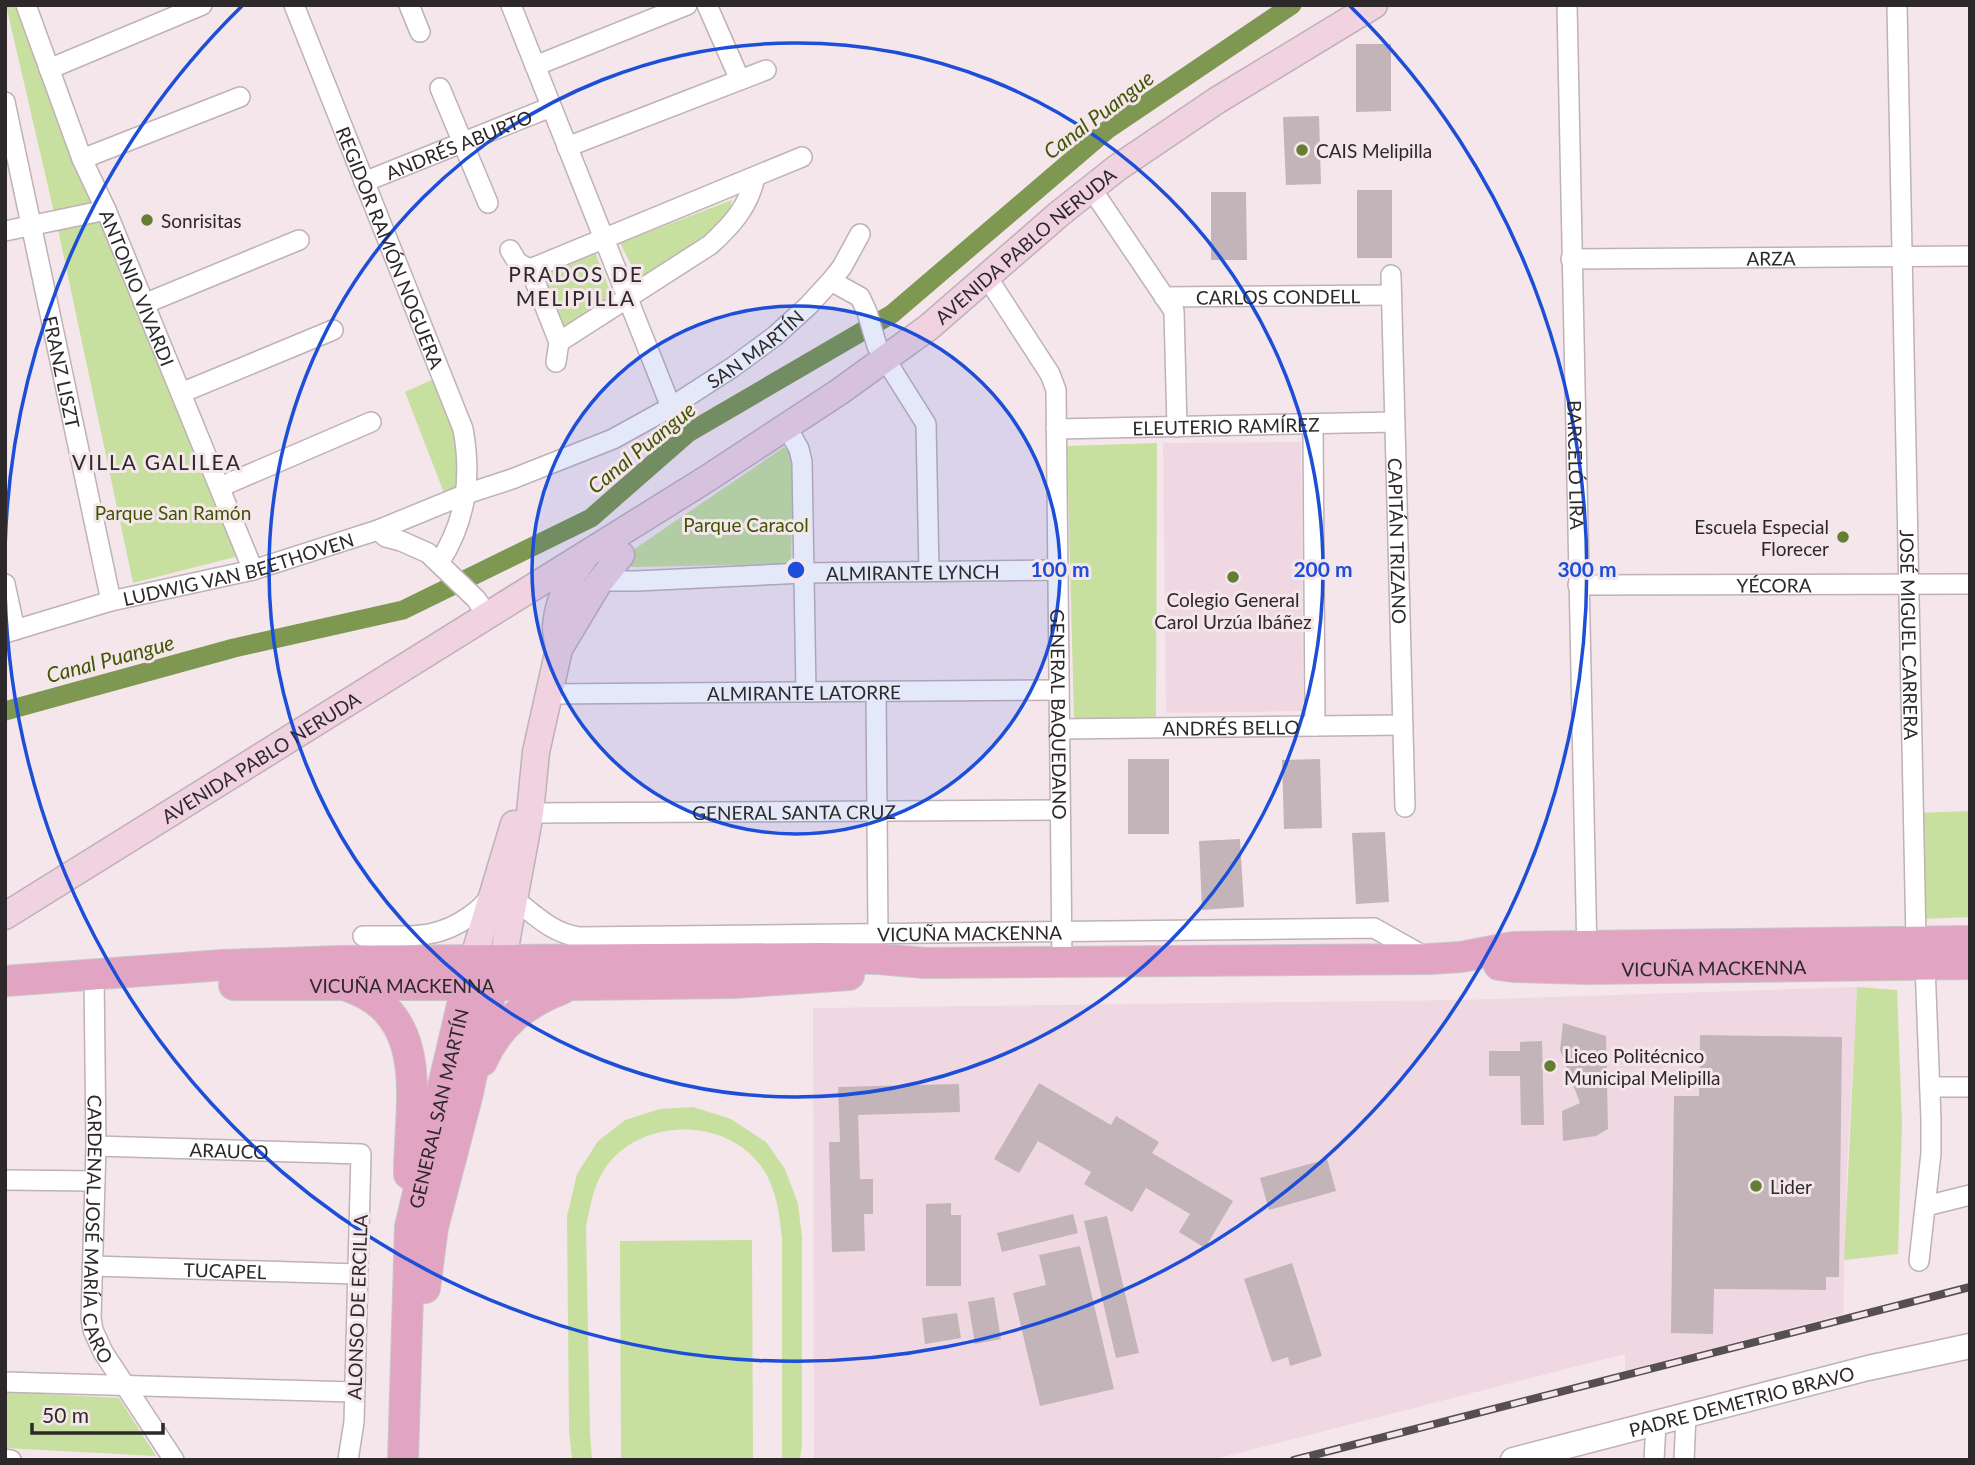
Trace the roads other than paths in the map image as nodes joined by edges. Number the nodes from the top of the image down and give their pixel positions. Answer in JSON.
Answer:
{"nodes":[{"id":1,"x":26,"y":5,"type":"edge"},
{"id":2,"x":202,"y":5,"type":"edge"},
{"id":3,"x":316,"y":5,"type":"edge"},
{"id":4,"x":409,"y":5,"type":"edge"},
{"id":5,"x":511,"y":5,"type":"edge"},
{"id":6,"x":687,"y":5,"type":"edge"},
{"id":7,"x":707,"y":5,"type":"edge"},
{"id":8,"x":1374,"y":5,"type":"edge"},
{"id":9,"x":1567,"y":5,"type":"edge"},
{"id":10,"x":1897,"y":5,"type":"edge"},
{"id":11,"x":296,"y":9,"type":"edge"},
{"id":12,"x":420,"y":32,"type":"dead end"},
{"id":13,"x":535,"y":66,"type":"junction"},
{"id":14,"x":49,"y":69,"type":"junction"},
{"id":15,"x":766,"y":70,"type":"dead end"},
{"id":16,"x":740,"y":80,"type":"junction"},
{"id":17,"x":440,"y":88,"type":"dead end"},
{"id":18,"x":240,"y":97,"type":"dead end"},
{"id":19,"x":5,"y":102,"type":"edge"},
{"id":20,"x":551,"y":107,"type":"junction"},
{"id":21,"x":463,"y":142,"type":"junction"},
{"id":22,"x":567,"y":147,"type":"junction"},
{"id":23,"x":802,"y":157,"type":"dead end"},
{"id":24,"x":82,"y":159,"type":"junction"},
{"id":25,"x":755,"y":177,"type":"junction"},
{"id":26,"x":364,"y":182,"type":"junction"},
{"id":27,"x":1091,"y":188,"type":"junction"},
{"id":28,"x":488,"y":203,"type":"dead end"},
{"id":29,"x":106,"y":210,"type":"junction"},
{"id":30,"x":32,"y":225,"type":"junction"},
{"id":31,"x":5,"y":231,"type":"edge"},
{"id":32,"x":860,"y":234,"type":"dead end"},
{"id":33,"x":604,"y":238,"type":"junction"},
{"id":34,"x":299,"y":240,"type":"dead end"},
{"id":35,"x":510,"y":250,"type":"dead end"},
{"id":36,"x":1970,"y":256,"type":"edge"},
{"id":37,"x":1902,"y":257,"type":"junction"},
{"id":38,"x":1571,"y":259,"type":"junction"},
{"id":39,"x":530,"y":269,"type":"junction"},
{"id":40,"x":1391,"y":275,"type":"dead end"},
{"id":41,"x":987,"y":277,"type":"junction"},
{"id":42,"x":837,"y":284,"type":"junction"},
{"id":43,"x":1391,"y":295,"type":"junction"},
{"id":44,"x":1164,"y":297,"type":"junction"},
{"id":45,"x":628,"y":298,"type":"junction"},
{"id":46,"x":144,"y":304,"type":"junction"},
{"id":47,"x":333,"y":330,"type":"dead end"},
{"id":48,"x":559,"y":342,"type":"junction"},
{"id":49,"x":881,"y":353,"type":"junction"},
{"id":50,"x":556,"y":362,"type":"dead end"},
{"id":51,"x":181,"y":393,"type":"junction"},
{"id":52,"x":671,"y":407,"type":"junction"},
{"id":53,"x":371,"y":422,"type":"dead end"},
{"id":54,"x":1395,"y":422,"type":"junction"},
{"id":55,"x":1313,"y":424,"type":"junction"},
{"id":56,"x":786,"y":426,"type":"junction"},
{"id":57,"x":1177,"y":427,"type":"junction"},
{"id":58,"x":1056,"y":429,"type":"junction"},
{"id":59,"x":220,"y":487,"type":"junction"},
{"id":60,"x":466,"y":494,"type":"junction"},
{"id":61,"x":681,"y":495,"type":"junction"},
{"id":62,"x":378,"y":530,"type":"junction"},
{"id":63,"x":590,"y":551,"type":"junction"},
{"id":64,"x":621,"y":555,"type":"junction"},
{"id":65,"x":439,"y":563,"type":"junction"},
{"id":66,"x":253,"y":570,"type":"junction"},
{"id":67,"x":1058,"y":570,"type":"junction"},
{"id":68,"x":929,"y":571,"type":"junction"},
{"id":69,"x":804,"y":573,"type":"junction"},
{"id":70,"x":601,"y":581,"type":"junction"},
{"id":71,"x":569,"y":582,"type":"junction"},
{"id":72,"x":5,"y":583,"type":"edge"},
{"id":73,"x":1909,"y":584,"type":"junction"},
{"id":74,"x":1970,"y":584,"type":"edge"},
{"id":75,"x":1578,"y":585,"type":"junction"},
{"id":76,"x":523,"y":596,"type":"junction"},
{"id":77,"x":111,"y":601,"type":"junction"},
{"id":78,"x":487,"y":615,"type":"junction"},
{"id":79,"x":10,"y":631,"type":"edge"},
{"id":80,"x":557,"y":637,"type":"junction"},
{"id":81,"x":1059,"y":690,"type":"junction"},
{"id":82,"x":806,"y":692,"type":"junction"},
{"id":83,"x":876,"y":692,"type":"junction"},
{"id":84,"x":548,"y":694,"type":"junction"},
{"id":85,"x":1403,"y":725,"type":"junction"},
{"id":86,"x":1315,"y":726,"type":"junction"},
{"id":87,"x":1059,"y":729,"type":"junction"},
{"id":88,"x":536,"y":752,"type":"junction"},
{"id":89,"x":1405,"y":807,"type":"dead end"},
{"id":90,"x":1060,"y":810,"type":"junction"},
{"id":91,"x":877,"y":811,"type":"junction"},
{"id":92,"x":530,"y":813,"type":"junction"},
{"id":93,"x":504,"y":894,"type":"junction"},
{"id":94,"x":5,"y":916,"type":"edge"},
{"id":95,"x":1061,"y":931,"type":"junction"},
{"id":96,"x":878,"y":933,"type":"junction"},
{"id":97,"x":363,"y":936,"type":"dead end"},
{"id":98,"x":1970,"y":941,"type":"edge"},
{"id":99,"x":1921,"y":953,"type":"junction"},
{"id":100,"x":1587,"y":957,"type":"junction"},
{"id":101,"x":1429,"y":958,"type":"junction"},
{"id":102,"x":1062,"y":962,"type":"junction"},
{"id":103,"x":925,"y":963,"type":"junction"},
{"id":104,"x":1970,"y":964,"type":"edge"},
{"id":105,"x":484,"y":972,"type":"junction"},
{"id":106,"x":5,"y":981,"type":"edge"},
{"id":107,"x":94,"y":984,"type":"junction"},
{"id":108,"x":340,"y":984,"type":"junction"},
{"id":109,"x":575,"y":985,"type":"junction"},
{"id":110,"x":5,"y":1001,"type":"edge"},
{"id":111,"x":1930,"y":1087,"type":"junction"},
{"id":112,"x":1970,"y":1087,"type":"edge"},
{"id":113,"x":467,"y":1097,"type":"junction"},
{"id":114,"x":96,"y":1146,"type":"junction"},
{"id":115,"x":361,"y":1154,"type":"joint"},
{"id":116,"x":5,"y":1180,"type":"edge"},
{"id":117,"x":95,"y":1181,"type":"junction"},
{"id":118,"x":1970,"y":1195,"type":"edge"},
{"id":119,"x":1926,"y":1206,"type":"junction"},
{"id":120,"x":410,"y":1227,"type":"junction"},
{"id":121,"x":1919,"y":1261,"type":"dead end"},
{"id":122,"x":92,"y":1266,"type":"junction"},
{"id":123,"x":358,"y":1274,"type":"junction"},
{"id":124,"x":1970,"y":1346,"type":"edge"},
{"id":125,"x":5,"y":1382,"type":"edge"},
{"id":126,"x":126,"y":1386,"type":"junction"},
{"id":127,"x":355,"y":1392,"type":"junction"},
{"id":128,"x":1686,"y":1415,"type":"junction"},
{"id":129,"x":1656,"y":1423,"type":"junction"},
{"id":130,"x":404,"y":1447,"type":"edge"},
{"id":131,"x":5,"y":1460,"type":"edge"},
{"id":132,"x":11,"y":1460,"type":"edge"},
{"id":133,"x":174,"y":1460,"type":"edge"},
{"id":134,"x":348,"y":1460,"type":"edge"},
{"id":135,"x":1513,"y":1460,"type":"edge"},
{"id":136,"x":1654,"y":1460,"type":"edge"},
{"id":137,"x":1684,"y":1460,"type":"edge"}],
"edges":[{"from":1,"to":14,"type":"street","name":"ANTONIO VIVARDI"},
{"from":2,"to":14,"type":"street"},
{"from":3,"to":11,"type":"street"},
{"from":4,"to":12,"type":"street"},
{"from":5,"to":13,"type":"street"},
{"from":6,"to":13,"type":"street"},
{"from":7,"to":16,"type":"street"},
{"from":8,"to":27,"type":"main road","name":"AVENIDA PABLO NERUDA"},
{"from":9,"to":38,"type":"street","name":"BARCELÓ LIRA"},
{"from":10,"to":37,"type":"street","name":"JOSÉ MIGUEL CARRERA"},
{"from":11,"to":26,"type":"street","name":"REGIDOR RAMÓN NOGUERA"},
{"from":13,"to":20,"type":"street"},
{"from":14,"to":24,"type":"street","name":"ANTONIO VIVARDI"},
{"from":15,"to":16,"type":"street"},
{"from":16,"to":22,"type":"street"},
{"from":17,"to":21,"type":"street"},
{"from":18,"to":24,"type":"street"},
{"from":19,"to":30,"type":"street","name":"FRANZ LISZT"},
{"from":20,"to":21,"type":"street","name":"ANDRÉS ABURTO"},
{"from":20,"to":22,"type":"street"},
{"from":21,"to":26,"type":"street","name":"ANDRÉS ABURTO"},
{"from":21,"to":28,"type":"street"},
{"from":22,"to":33,"type":"street"},
{"from":23,"to":25,"type":"street"},
{"from":24,"to":29,"type":"street","name":"ANTONIO VIVARDI"},
{"from":25,"to":33,"type":"street"},
{"from":25,"to":45,"type":"street"},
{"from":26,"to":60,"type":"street","name":"REGIDOR RAMÓN NOGUERA"},
{"from":27,"to":41,"type":"main road","name":"AVENIDA PABLO NERUDA"},
{"from":27,"to":44,"type":"street"},
{"from":29,"to":30,"type":"street"},
{"from":29,"to":46,"type":"street","name":"ANTONIO VIVARDI"},
{"from":30,"to":31,"type":"street"},
{"from":30,"to":77,"type":"street","name":"FRANZ LISZT"},
{"from":32,"to":42,"type":"street","name":"SAN MARTÍN"},
{"from":33,"to":39,"type":"street"},
{"from":33,"to":45,"type":"street"},
{"from":34,"to":46,"type":"street"},
{"from":35,"to":39,"type":"street"},
{"from":36,"to":37,"type":"street","name":"ARZA"},
{"from":37,"to":38,"type":"street","name":"ARZA"},
{"from":37,"to":73,"type":"street","name":"JOSÉ MIGUEL CARRERA"},
{"from":38,"to":75,"type":"street","name":"BARCELÓ LIRA"},
{"from":39,"to":48,"type":"street"},
{"from":40,"to":43,"type":"street","name":"CAPITÁN TRIZANO"},
{"from":41,"to":49,"type":"main road","name":"AVENIDA PABLO NERUDA"},
{"from":41,"to":58,"type":"street","name":"GENERAL BAQUEDANO"},
{"from":42,"to":49,"type":"street"},
{"from":42,"to":52,"type":"street","name":"SAN MARTÍN"},
{"from":43,"to":44,"type":"street","name":"CARLOS CONDELL"},
{"from":43,"to":54,"type":"street","name":"CAPITÁN TRIZANO"},
{"from":44,"to":57,"type":"street"},
{"from":45,"to":48,"type":"street"},
{"from":45,"to":52,"type":"street"},
{"from":46,"to":51,"type":"street","name":"ANTONIO VIVARDI"},
{"from":47,"to":51,"type":"street"},
{"from":48,"to":50,"type":"street"},
{"from":49,"to":56,"type":"main road","name":"AVENIDA PABLO NERUDA"},
{"from":49,"to":68,"type":"street"},
{"from":51,"to":59,"type":"street","name":"ANTONIO VIVARDI"},
{"from":52,"to":60,"type":"street","name":"SAN MARTÍN"},
{"from":53,"to":59,"type":"street"},
{"from":54,"to":55,"type":"street","name":"ELEUTERIO RAMÍREZ"},
{"from":54,"to":85,"type":"street","name":"CAPITÁN TRIZANO"},
{"from":55,"to":57,"type":"street","name":"ELEUTERIO RAMÍREZ"},
{"from":55,"to":86,"type":"street"},
{"from":56,"to":61,"type":"main road","name":"AVENIDA PABLO NERUDA"},
{"from":56,"to":69,"type":"street"},
{"from":57,"to":58,"type":"street","name":"ELEUTERIO RAMÍREZ"},
{"from":58,"to":67,"type":"street","name":"GENERAL BAQUEDANO"},
{"from":59,"to":66,"type":"street","name":"ANTONIO VIVARDI"},
{"from":60,"to":62,"type":"street","name":"LUDWIG VAN BEETHOVEN"},
{"from":60,"to":65,"type":"street","name":"REGIDOR RAMÓN NOGUERA"},
{"from":61,"to":63,"type":"main road","name":"AVENIDA PABLO NERUDA"},
{"from":61,"to":64,"type":"main road","name":"AVENIDA PABLO NERUDA"},
{"from":62,"to":65,"type":"street"},
{"from":62,"to":66,"type":"street","name":"LUDWIG VAN BEETHOVEN"},
{"from":63,"to":71,"type":"main road","name":"GENERAL SAN MARTÍN"},
{"from":63,"to":76,"type":"main road","name":"AVENIDA PABLO NERUDA"},
{"from":64,"to":70,"type":"main road","name":"GENERAL SAN MARTÍN"},
{"from":64,"to":71,"type":"main road","name":"AVENIDA PABLO NERUDA"},
{"from":65,"to":78,"type":"street"},
{"from":66,"to":77,"type":"street","name":"LUDWIG VAN BEETHOVEN"},
{"from":67,"to":68,"type":"street","name":"ALMIRANTE LYNCH"},
{"from":67,"to":81,"type":"street","name":"GENERAL BAQUEDANO"},
{"from":68,"to":69,"type":"street","name":"ALMIRANTE LYNCH"},
{"from":69,"to":70,"type":"street","name":"ALMIRANTE LYNCH"},
{"from":69,"to":82,"type":"street"},
{"from":70,"to":80,"type":"main road","name":"GENERAL SAN MARTÍN"},
{"from":71,"to":76,"type":"main road","name":"AVENIDA PABLO NERUDA"},
{"from":71,"to":80,"type":"main road","name":"GENERAL SAN MARTÍN"},
{"from":72,"to":79,"type":"street"},
{"from":73,"to":74,"type":"street","name":"YÉCORA"},
{"from":73,"to":75,"type":"street","name":"YÉCORA"},
{"from":73,"to":99,"type":"street","name":"JOSÉ MIGUEL CARRERA"},
{"from":75,"to":100,"type":"street","name":"BARCELÓ LIRA"},
{"from":76,"to":78,"type":"main road","name":"AVENIDA PABLO NERUDA"},
{"from":76,"to":80,"type":"main road"},
{"from":77,"to":79,"type":"street","name":"LUDWIG VAN BEETHOVEN"},
{"from":78,"to":94,"type":"main road","name":"AVENIDA PABLO NERUDA"},
{"from":80,"to":84,"type":"main road","name":"GENERAL SAN MARTÍN"},
{"from":81,"to":83,"type":"street","name":"ALMIRANTE LATORRE"},
{"from":81,"to":87,"type":"street","name":"GENERAL BAQUEDANO"},
{"from":82,"to":83,"type":"street","name":"ALMIRANTE LATORRE"},
{"from":82,"to":84,"type":"street","name":"ALMIRANTE LATORRE"},
{"from":83,"to":91,"type":"street"},
{"from":84,"to":88,"type":"main road","name":"GENERAL SAN MARTÍN"},
{"from":85,"to":86,"type":"street","name":"ANDRÉS BELLO"},
{"from":85,"to":89,"type":"street","name":"CAPITÁN TRIZANO"},
{"from":86,"to":87,"type":"street","name":"ANDRÉS BELLO"},
{"from":87,"to":90,"type":"street","name":"GENERAL BAQUEDANO"},
{"from":88,"to":92,"type":"main road","name":"GENERAL SAN MARTÍN"},
{"from":88,"to":93,"type":"main road","name":"GENERAL SAN MARTÍN"},
{"from":90,"to":91,"type":"street","name":"GENERAL SANTA CRUZ"},
{"from":90,"to":95,"type":"street","name":"GENERAL BAQUEDANO"},
{"from":91,"to":92,"type":"street","name":"GENERAL SANTA CRUZ"},
{"from":91,"to":96,"type":"street"},
{"from":92,"to":93,"type":"main road","name":"GENERAL SAN MARTÍN"},
{"from":93,"to":96,"type":"street","name":"VICUÑA MACKENNA"},
{"from":93,"to":97,"type":"street"},
{"from":93,"to":105,"type":"main road","name":"GENERAL SAN MARTÍN"},
{"from":95,"to":96,"type":"street","name":"VICUÑA MACKENNA"},
{"from":95,"to":101,"type":"street","name":"VICUÑA MACKENNA"},
{"from":95,"to":102,"type":"street","name":"GENERAL BAQUEDANO"},
{"from":98,"to":99,"type":"main road","name":"VICUÑA MACKENNA"},
{"from":99,"to":100,"type":"main road","name":"VICUÑA MACKENNA"},
{"from":99,"to":104,"type":"main road","name":"VICUÑA MACKENNA"},
{"from":99,"to":111,"type":"street","name":"JOSÉ MIGUEL CARRERA"},
{"from":100,"to":101,"type":"main road","name":"VICUÑA MACKENNA"},
{"from":101,"to":102,"type":"main road","name":"VICUÑA MACKENNA"},
{"from":102,"to":103,"type":"main road","name":"VICUÑA MACKENNA"},
{"from":103,"to":105,"type":"main road","name":"VICUÑA MACKENNA"},
{"from":103,"to":109,"type":"main road","name":"VICUÑA MACKENNA"},
{"from":105,"to":107,"type":"main road","name":"VICUÑA MACKENNA"},
{"from":105,"to":108,"type":"main road","name":"VICUÑA MACKENNA"},
{"from":105,"to":109,"type":"main road","name":"VICUÑA MACKENNA"},
{"from":105,"to":113,"type":"main road","name":"GENERAL SAN MARTÍN"},
{"from":105,"to":120,"type":"main road","name":"GENERAL SAN MARTÍN"},
{"from":106,"to":107,"type":"main road","name":"VICUÑA MACKENNA"},
{"from":107,"to":108,"type":"main road","name":"VICUÑA MACKENNA"},
{"from":107,"to":110,"type":"main road","name":"VICUÑA MACKENNA"},
{"from":107,"to":114,"type":"street","name":"CARDENAL JOSÉ MARÍA CARO"},
{"from":108,"to":120,"type":"main road"},
{"from":109,"to":113,"type":"main road"},
{"from":111,"to":112,"type":"street"},
{"from":111,"to":119,"type":"street","name":"JOSÉ MIGUEL CARRERA"},
{"from":113,"to":130,"type":"main road","name":"GENERAL SAN MARTÍN"},
{"from":114,"to":115,"type":"street","name":"ARAUCO"},
{"from":114,"to":117,"type":"street","name":"CARDENAL JOSÉ MARÍA CARO"},
{"from":115,"to":123,"type":"street","name":"ALONSO DE ERCILLA"},
{"from":116,"to":117,"type":"street"},
{"from":117,"to":122,"type":"street","name":"CARDENAL JOSÉ MARÍA CARO"},
{"from":118,"to":119,"type":"street"},
{"from":119,"to":121,"type":"street","name":"JOSÉ MIGUEL CARRERA"},
{"from":120,"to":130,"type":"main road","name":"GENERAL SAN MARTÍN"},
{"from":122,"to":123,"type":"street","name":"TUCAPEL"},
{"from":122,"to":126,"type":"street","name":"CARDENAL JOSÉ MARÍA CARO"},
{"from":123,"to":127,"type":"street","name":"ALONSO DE ERCILLA"},
{"from":124,"to":128,"type":"street","name":"PADRE DEMETRIO BRAVO"},
{"from":125,"to":126,"type":"street"},
{"from":126,"to":127,"type":"street"},
{"from":126,"to":133,"type":"street","name":"CARDENAL JOSÉ MARÍA CARO"},
{"from":127,"to":134,"type":"street","name":"ALONSO DE ERCILLA"},
{"from":128,"to":129,"type":"street","name":"PADRE DEMETRIO BRAVO"},
{"from":128,"to":137,"type":"street"},
{"from":129,"to":135,"type":"street","name":"PADRE DEMETRIO BRAVO"},
{"from":129,"to":136,"type":"street"},
{"from":131,"to":132,"type":"street"}]}
